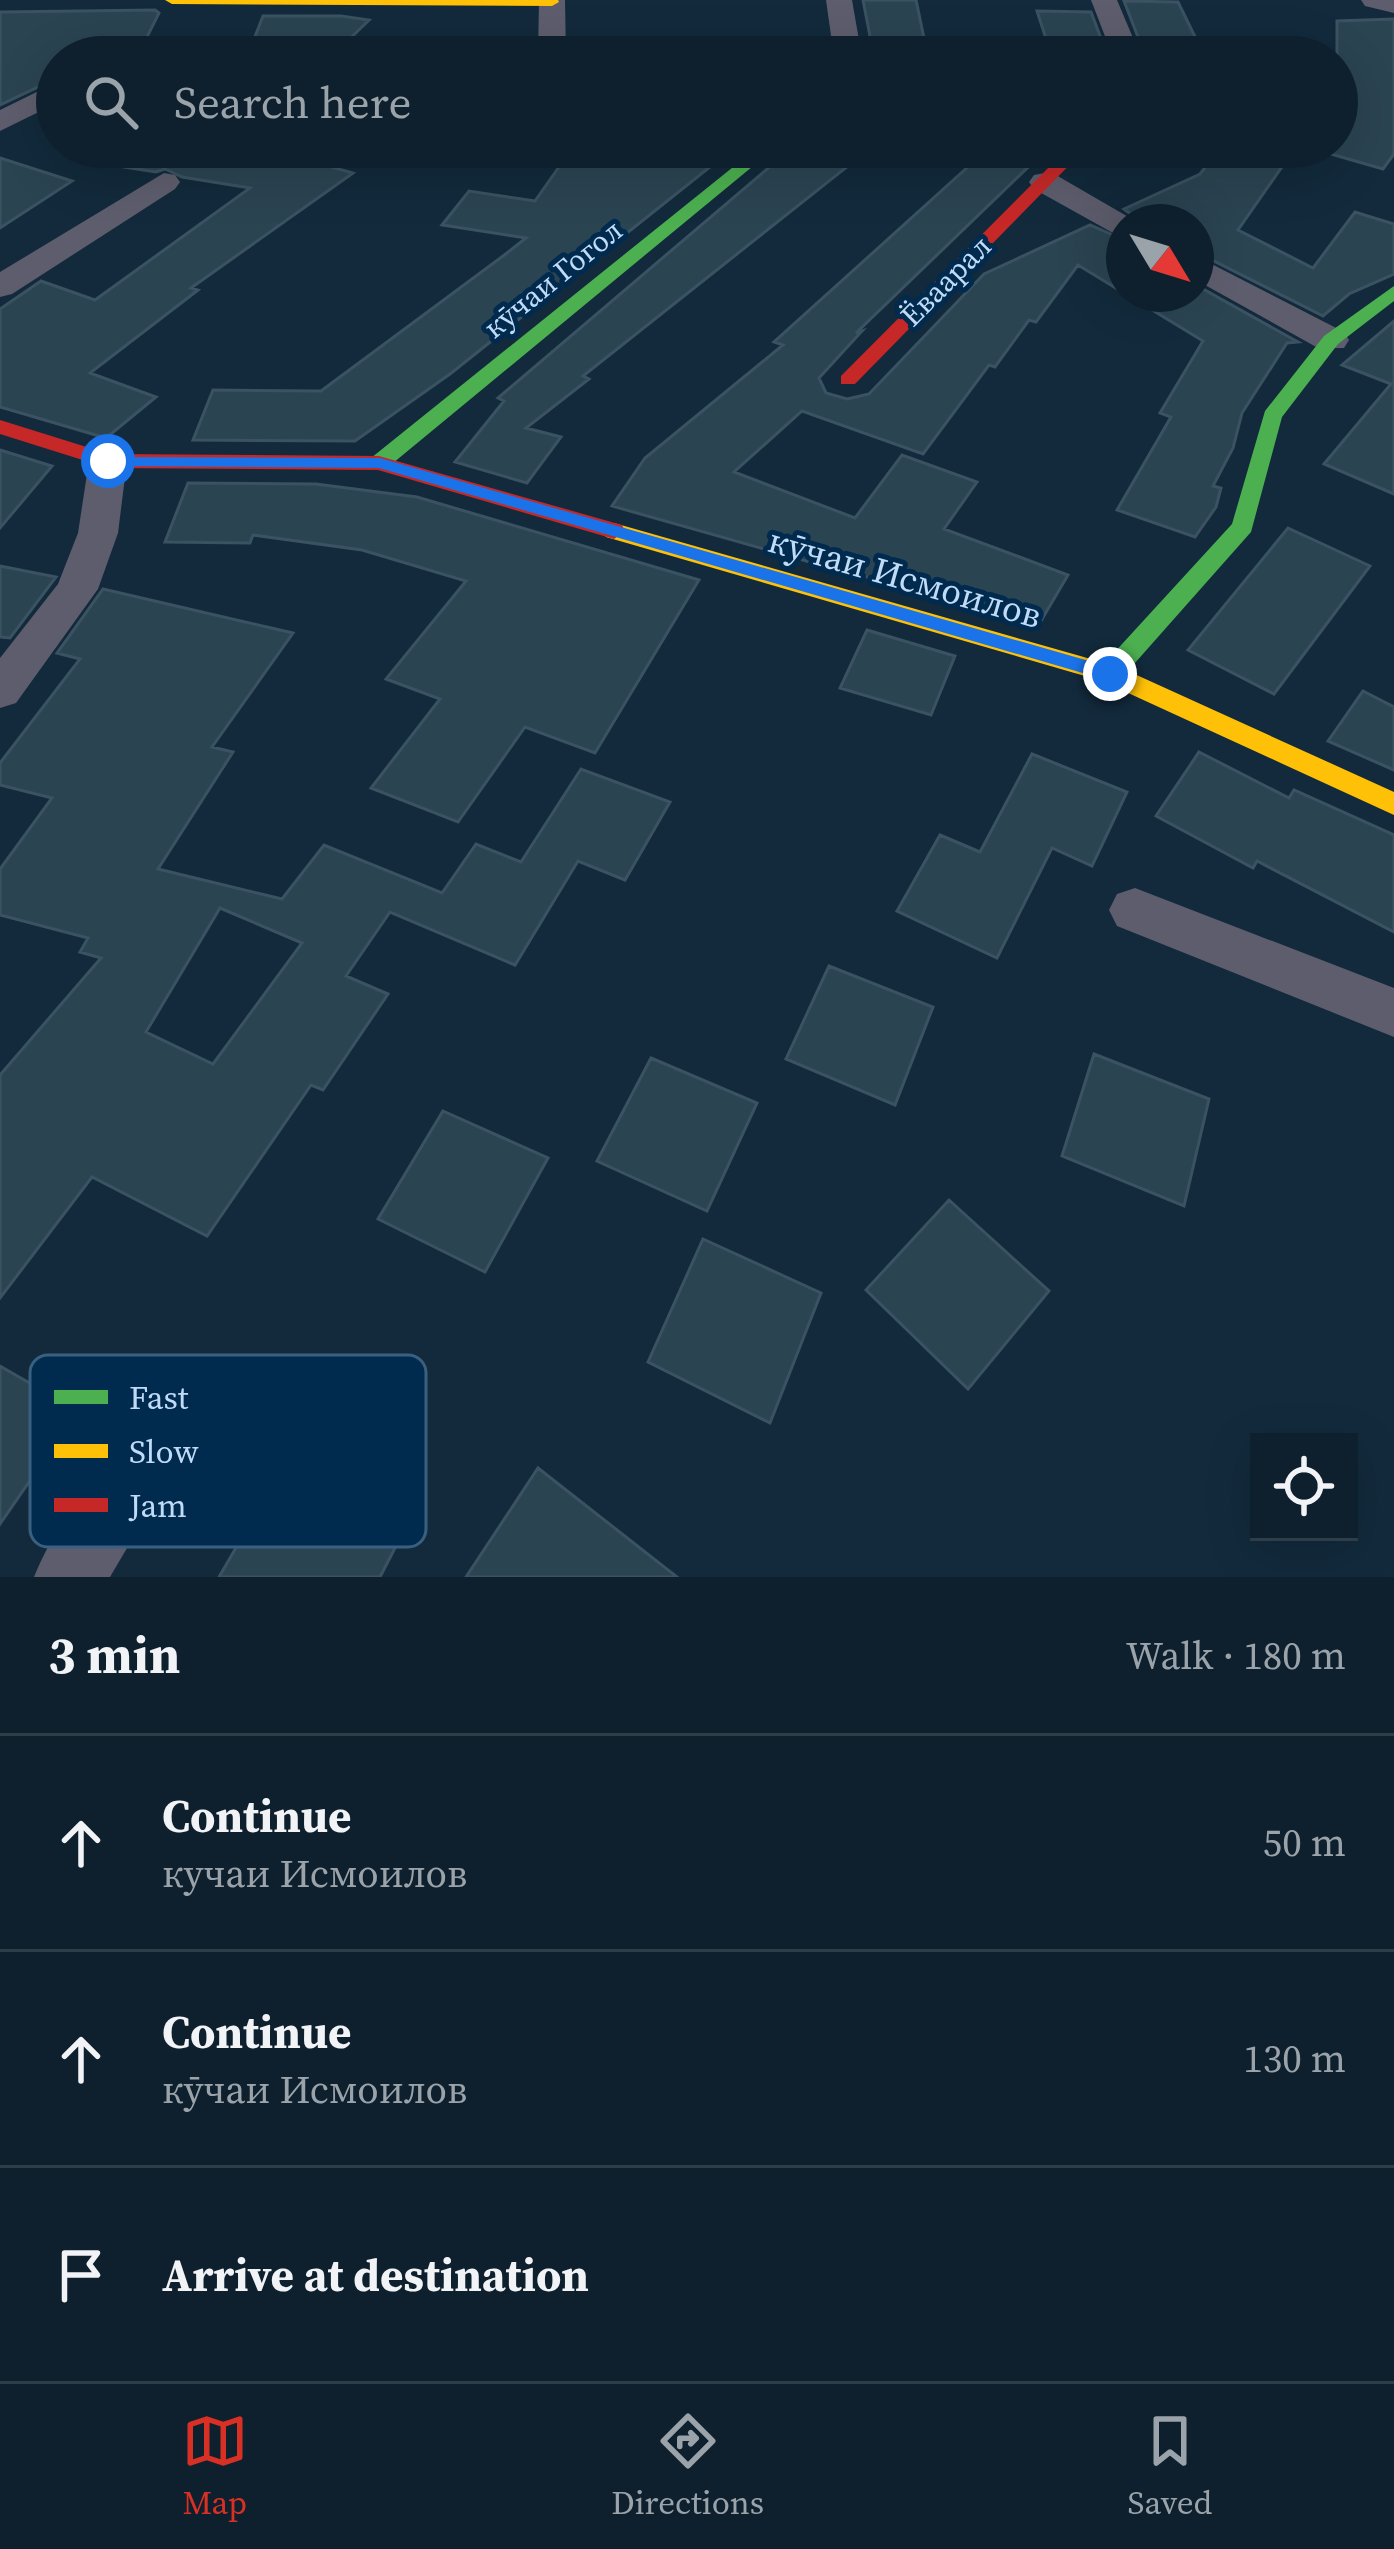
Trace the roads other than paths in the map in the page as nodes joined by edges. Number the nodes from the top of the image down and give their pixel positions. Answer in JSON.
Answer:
{"nodes":[{"id":1,"x":172,"y":0,"type":"edge"},
{"id":2,"x":839,"y":0,"type":"edge"},
{"id":3,"x":1104,"y":0,"type":"edge"},
{"id":4,"x":1374,"y":0,"type":"edge"},
{"id":5,"x":552,"y":1,"type":"edge"},
{"id":6,"x":1394,"y":5,"type":"edge"},
{"id":7,"x":552,"y":36,"type":"edge"},
{"id":8,"x":845,"y":36,"type":"edge"},
{"id":9,"x":1119,"y":36,"type":"edge"},
{"id":10,"x":36,"y":102,"type":"edge"},
{"id":11,"x":0,"y":122,"type":"edge"},
{"id":12,"x":742,"y":168,"type":"edge"},
{"id":13,"x":1059,"y":168,"type":"edge"},
{"id":14,"x":164,"y":182,"type":"dead end"},
{"id":15,"x":1045,"y":182,"type":"junction"},
{"id":16,"x":1106,"y":216,"type":"edge"},
{"id":17,"x":1214,"y":276,"type":"edge"},
{"id":18,"x":0,"y":287,"type":"edge"},
{"id":19,"x":1394,"y":292,"type":"edge"},
{"id":20,"x":1331,"y":340,"type":"junction"},
{"id":21,"x":848,"y":380,"type":"dead end"},
{"id":22,"x":0,"y":428,"type":"edge"},
{"id":23,"x":108,"y":461,"type":"junction"},
{"id":24,"x":380,"y":463,"type":"junction"},
{"id":25,"x":1110,"y":674,"type":"junction"},
{"id":26,"x":0,"y":691,"type":"edge"},
{"id":27,"x":1394,"y":804,"type":"edge"},
{"id":28,"x":1135,"y":910,"type":"dead end"},
{"id":29,"x":1394,"y":1013,"type":"edge"},
{"id":30,"x":90,"y":1547,"type":"edge"},
{"id":31,"x":69,"y":1577,"type":"edge"}],
"edges":[{"from":1,"to":5,"type":"street"},
{"from":2,"to":8,"type":"street"},
{"from":3,"to":9,"type":"street"},
{"from":4,"to":6,"type":"street"},
{"from":5,"to":7,"type":"street"},
{"from":10,"to":11,"type":"street"},
{"from":12,"to":24,"type":"street","name":"кӯчаи Гогол"},
{"from":13,"to":15,"type":"street","name":"Ёваарал"},
{"from":14,"to":18,"type":"street"},
{"from":15,"to":16,"type":"street"},
{"from":15,"to":21,"type":"street","name":"Ёваарал"},
{"from":17,"to":20,"type":"street"},
{"from":19,"to":20,"type":"street"},
{"from":20,"to":25,"type":"street"},
{"from":22,"to":23,"type":"street","name":"кӯчаи Исмоилов"},
{"from":23,"to":24,"type":"street","name":"кӯчаи Исмоилов"},
{"from":23,"to":26,"type":"street"},
{"from":24,"to":25,"type":"street","name":"кӯчаи Исмоилов"},
{"from":25,"to":27,"type":"street","name":"кӯчаи Исмоилов"},
{"from":28,"to":29,"type":"street"},
{"from":30,"to":31,"type":"street"}]}
